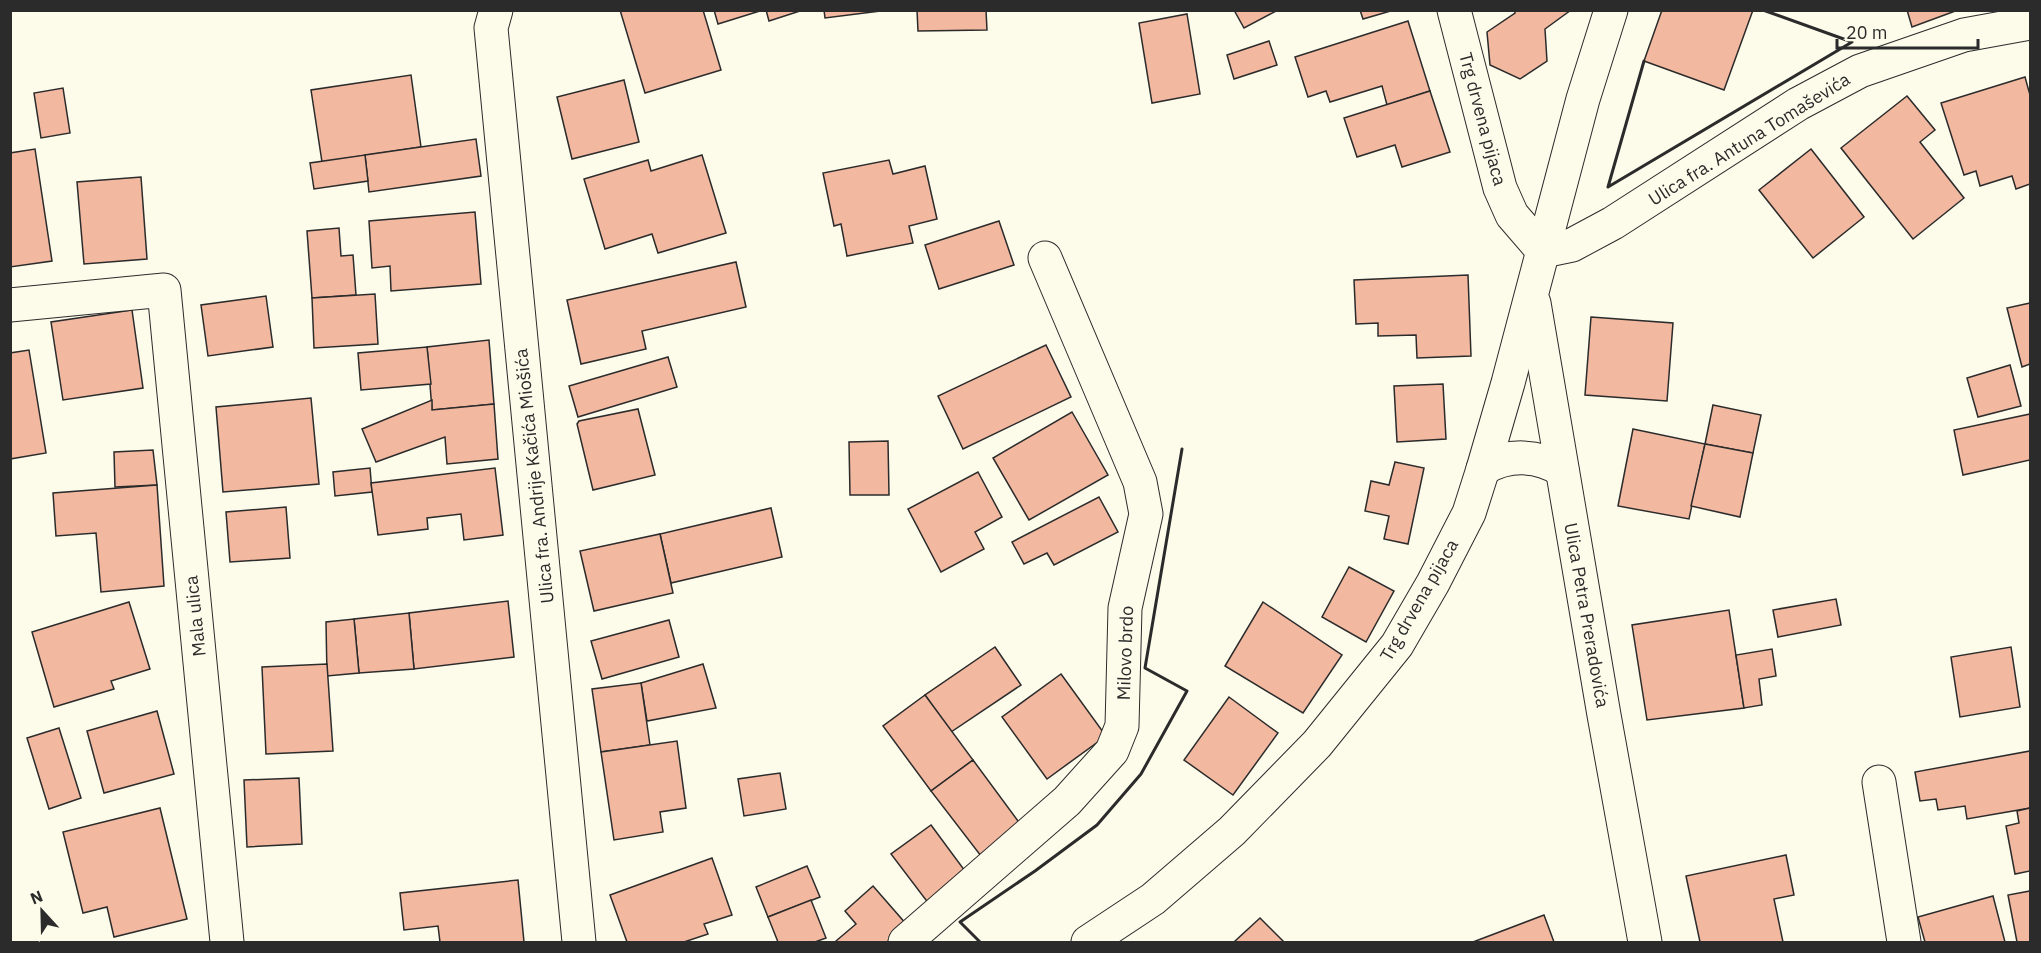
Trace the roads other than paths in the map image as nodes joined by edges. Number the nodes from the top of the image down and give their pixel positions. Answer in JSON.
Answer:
{"nodes":[{"id":1,"x":496,"y":10,"type":"edge"},
{"id":2,"x":1454,"y":10,"type":"edge"},
{"id":3,"x":1611,"y":10,"type":"edge"},
{"id":4,"x":2031,"y":23,"type":"edge"},
{"id":5,"x":1543,"y":251,"type":"junction"},
{"id":6,"x":1045,"y":258,"type":"dead end"},
{"id":7,"x":1531,"y":288,"type":"junction"},
{"id":8,"x":10,"y":305,"type":"edge"},
{"id":9,"x":1483,"y":469,"type":"junction"},
{"id":10,"x":1562,"y":470,"type":"junction"},
{"id":11,"x":1879,"y":783,"type":"dead end"},
{"id":12,"x":227,"y":942,"type":"edge"},
{"id":13,"x":579,"y":942,"type":"edge"},
{"id":14,"x":905,"y":942,"type":"edge"},
{"id":15,"x":1088,"y":942,"type":"edge"},
{"id":16,"x":1645,"y":942,"type":"edge"},
{"id":17,"x":1904,"y":942,"type":"edge"}],
"edges":[{"from":1,"to":13,"type":"street","name":"Ulica fra. Andrije Kačića Miošića"},
{"from":2,"to":5,"type":"street","name":"Trg drvena pijaca"},
{"from":3,"to":5,"type":"street","name":"Trg drvena pijaca"},
{"from":4,"to":5,"type":"street","name":"Ulica fra. Antuna Tomaševića"},
{"from":5,"to":7,"type":"street","name":"Trg drvena pijaca"},
{"from":6,"to":14,"type":"street","name":"Milovo brdo"},
{"from":7,"to":9,"type":"street","name":"Trg drvena pijaca"},
{"from":7,"to":10,"type":"street","name":"Ulica Petra Preradovića"},
{"from":8,"to":12,"type":"street","name":"Mala ulica"},
{"from":9,"to":10,"type":"street"},
{"from":9,"to":15,"type":"street","name":"Trg drvena pijaca"},
{"from":10,"to":16,"type":"street","name":"Ulica Petra Preradovića"},
{"from":11,"to":17,"type":"street"}]}
